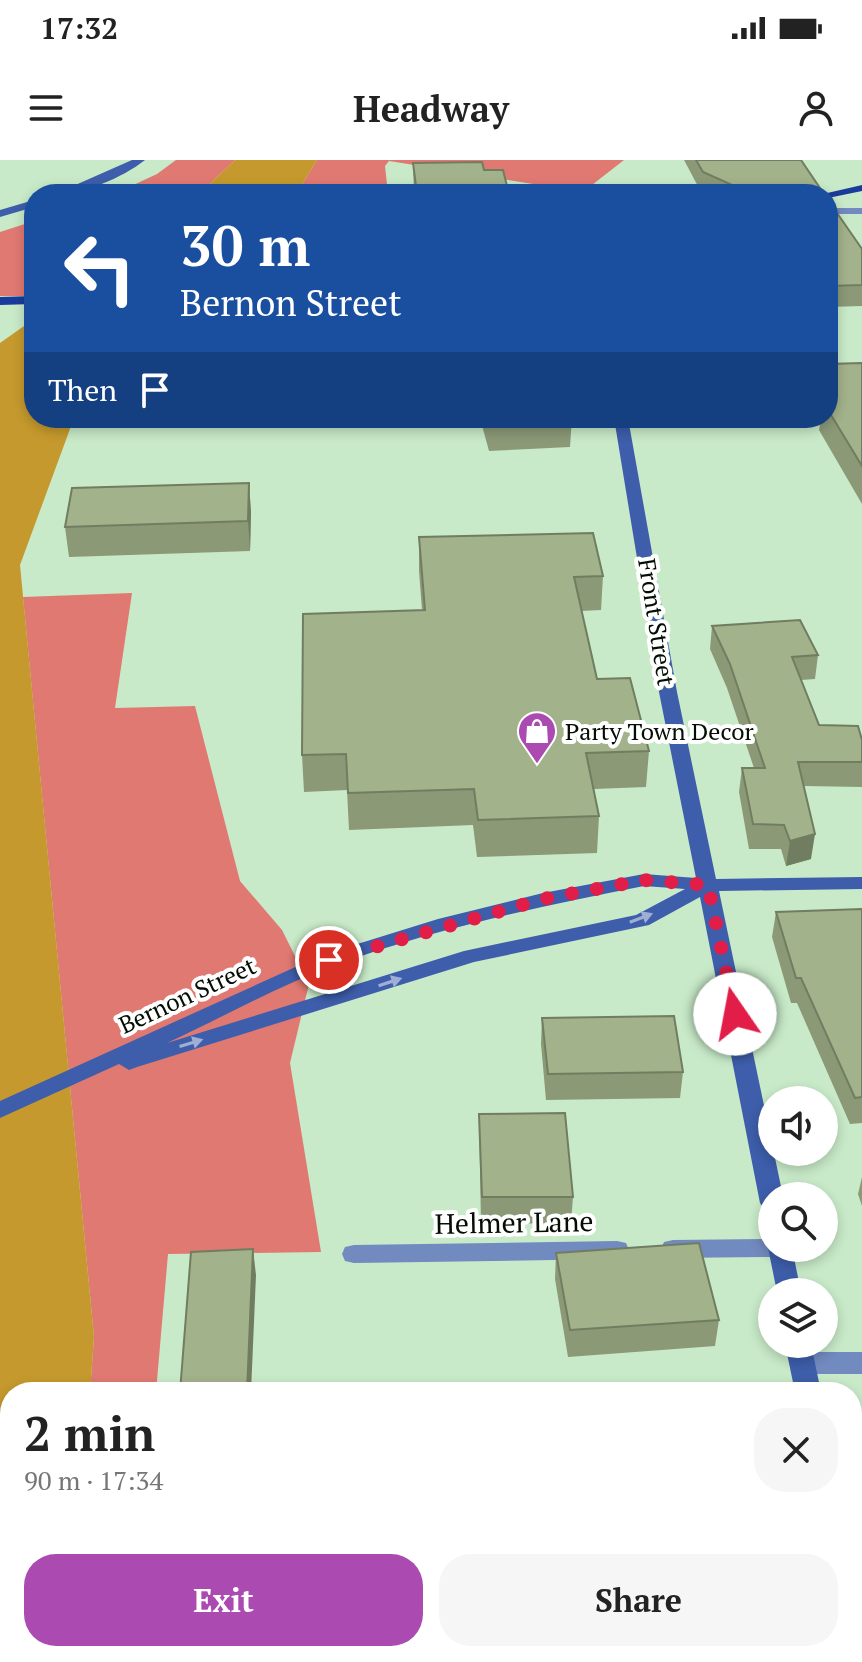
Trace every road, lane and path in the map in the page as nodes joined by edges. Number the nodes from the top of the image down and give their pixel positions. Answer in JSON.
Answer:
{"nodes":[{"id":1,"x":140,"y":160,"type":"edge"},
{"id":2,"x":88,"y":184,"type":"edge"},
{"id":3,"x":862,"y":188,"type":"edge"},
{"id":4,"x":838,"y":193,"type":"edge"},
{"id":5,"x":24,"y":206,"type":"edge"},
{"id":6,"x":838,"y":211,"type":"edge"},
{"id":7,"x":862,"y":211,"type":"edge"},
{"id":8,"x":0,"y":214,"type":"edge"},
{"id":9,"x":24,"y":300,"type":"edge"},
{"id":10,"x":0,"y":301,"type":"edge"},
{"id":11,"x":623,"y":428,"type":"edge"},
{"id":12,"x":862,"y":883,"type":"edge"},
{"id":13,"x":708,"y":885,"type":"junction"},
{"id":14,"x":62,"y":1082,"type":"junction"},
{"id":15,"x":0,"y":1110,"type":"edge"},
{"id":16,"x":768,"y":1182,"type":"edge"},
{"id":17,"x":758,"y":1248,"type":"edge"},
{"id":18,"x":354,"y":1254,"type":"dead end"},
{"id":19,"x":801,"y":1358,"type":"edge"},
{"id":20,"x":828,"y":1358,"type":"edge"},
{"id":21,"x":862,"y":1363,"type":"edge"},
{"id":22,"x":806,"y":1382,"type":"edge"}],
"edges":[{"from":1,"to":2,"type":"main road"},
{"from":3,"to":4,"type":"main road"},
{"from":5,"to":8,"type":"main road"},
{"from":6,"to":7,"type":"street"},
{"from":9,"to":10,"type":"main road"},
{"from":11,"to":13,"type":"main road","name":"Front Street"},
{"from":12,"to":13,"type":"main road","name":"Bernon Street"},
{"from":14,"to":13,"type":"main road","name":"Bernon Street","one_way":true},
{"from":13,"to":14,"type":"main road","name":"Bernon Street"},
{"from":13,"to":16,"type":"main road","name":"Front Street"},
{"from":14,"to":15,"type":"main road","name":"Bernon Street"},
{"from":17,"to":18,"type":"street","name":"Helmer Lane"},
{"from":19,"to":22,"type":"main road"},
{"from":20,"to":21,"type":"street"}]}
